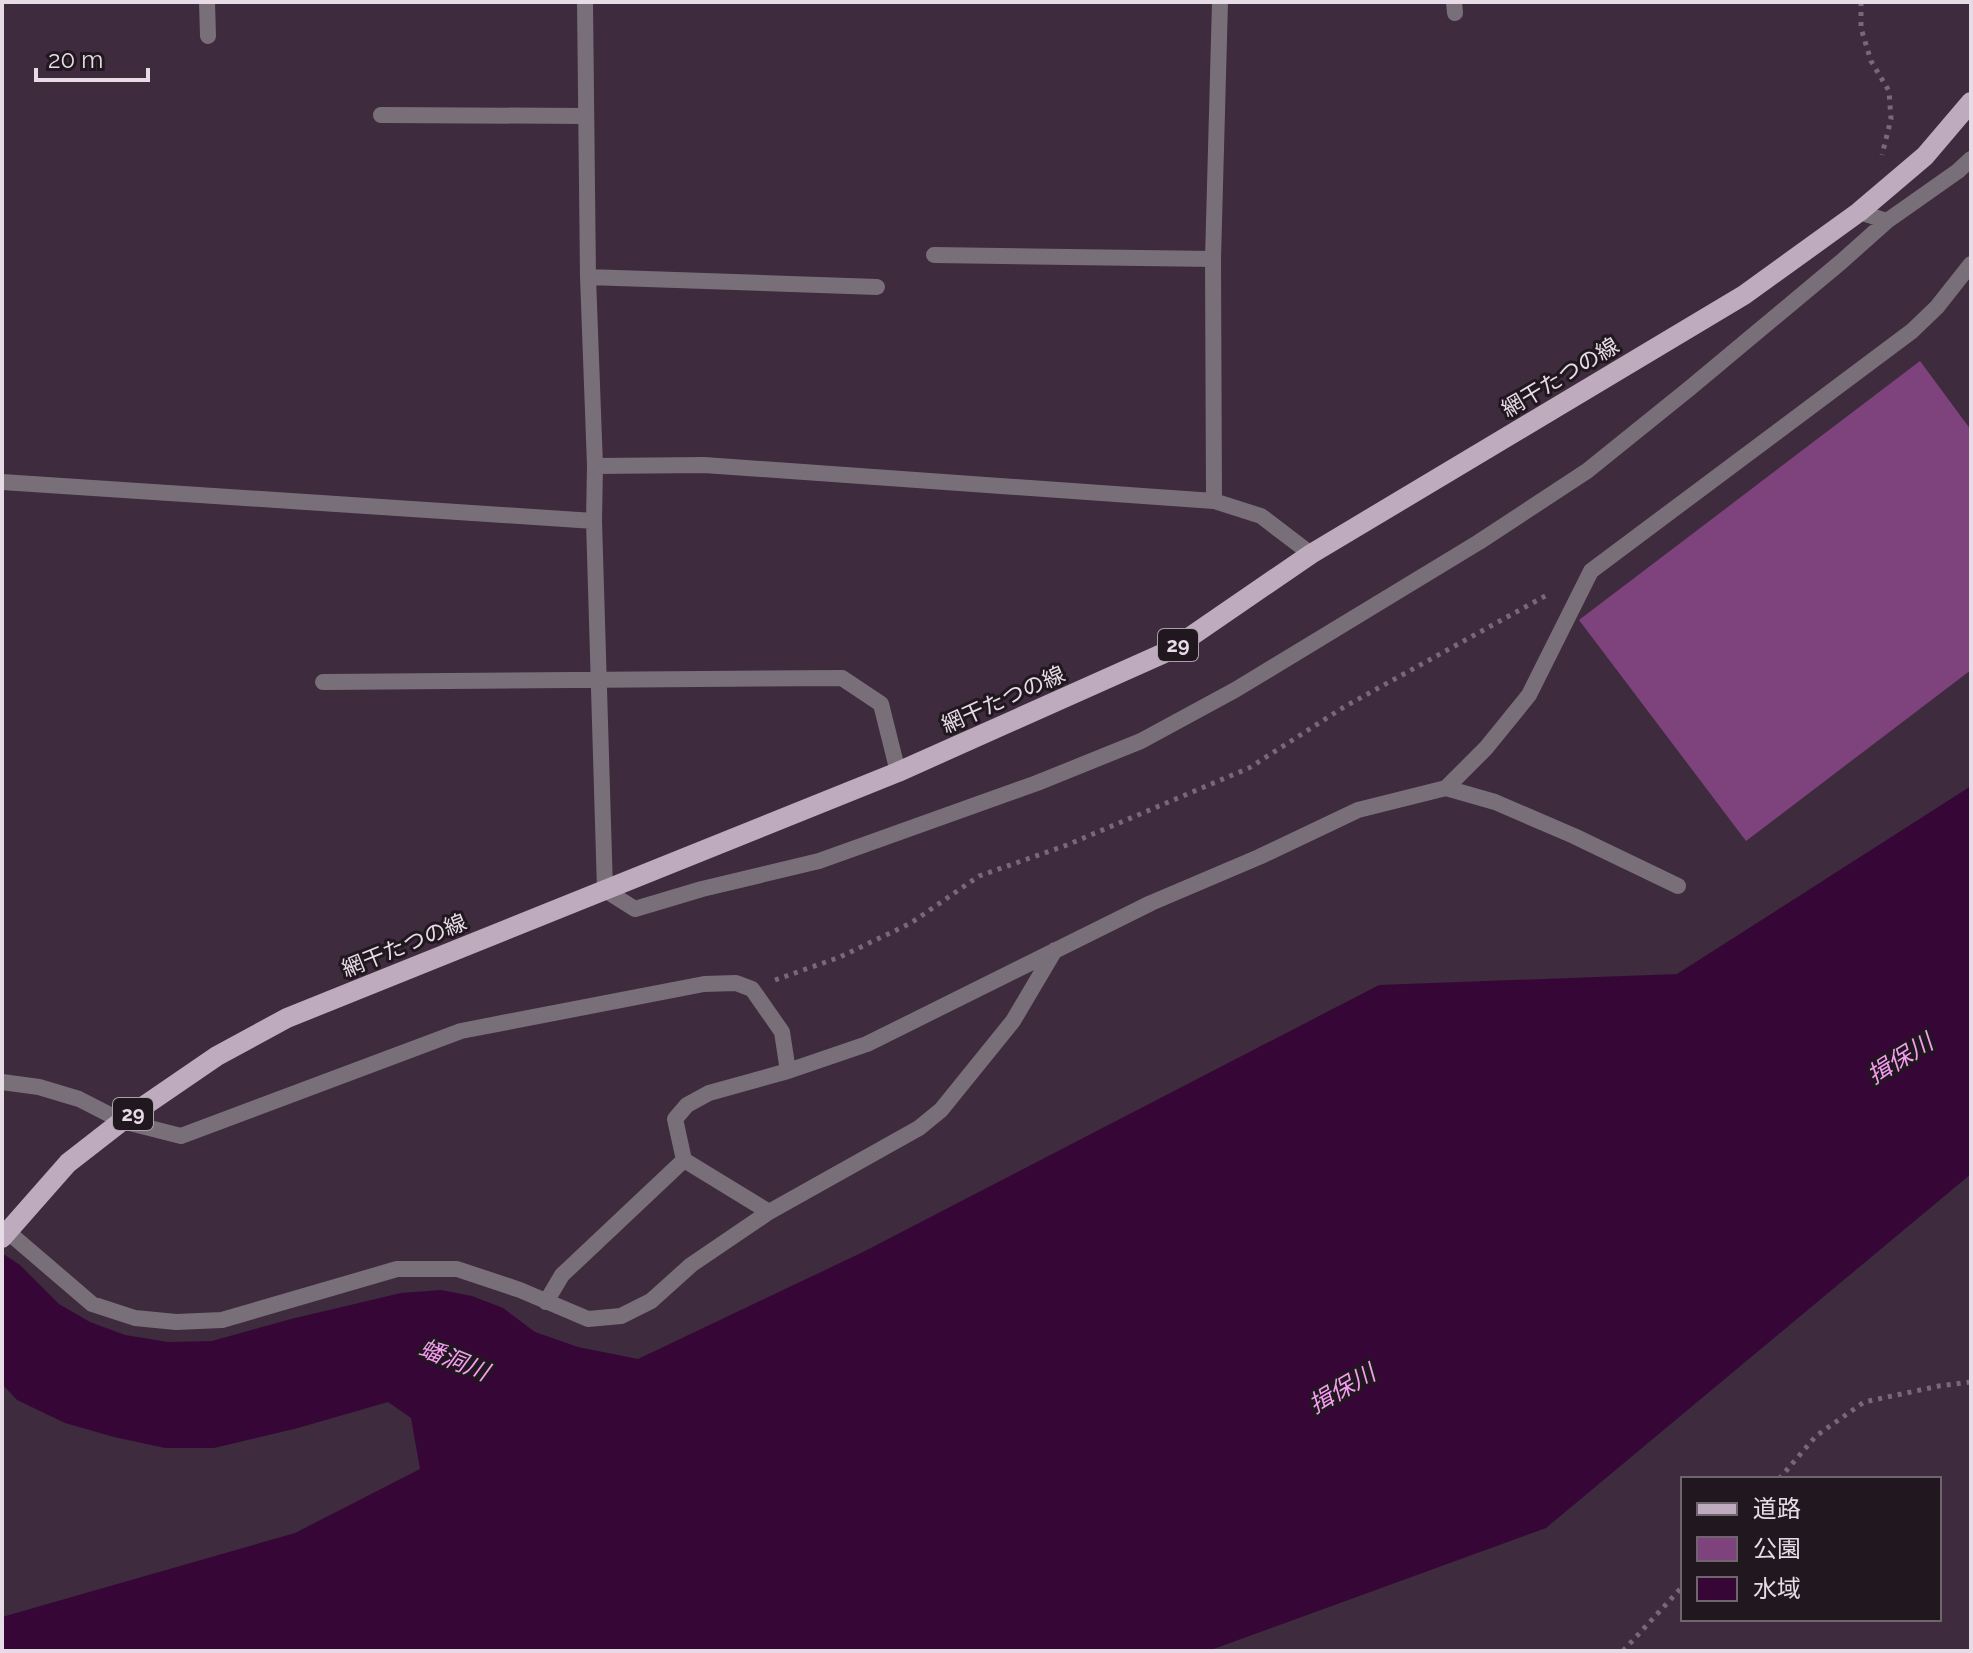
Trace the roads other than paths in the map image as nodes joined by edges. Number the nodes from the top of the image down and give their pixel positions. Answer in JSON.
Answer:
{"nodes":[{"id":1,"x":207,"y":2,"type":"edge"},
{"id":2,"x":585,"y":2,"type":"edge"},
{"id":3,"x":1220,"y":2,"type":"edge"},
{"id":4,"x":208,"y":36,"type":"dead end"},
{"id":5,"x":1971,"y":102,"type":"edge"},
{"id":6,"x":381,"y":115,"type":"dead end"},
{"id":7,"x":586,"y":116,"type":"junction"},
{"id":8,"x":1971,"y":159,"type":"edge"},
{"id":9,"x":1859,"y":212,"type":"junction"},
{"id":10,"x":1887,"y":221,"type":"junction"},
{"id":11,"x":934,"y":255,"type":"dead end"},
{"id":12,"x":1213,"y":259,"type":"junction"},
{"id":13,"x":1971,"y":264,"type":"edge"},
{"id":14,"x":588,"y":277,"type":"junction"},
{"id":15,"x":877,"y":287,"type":"dead end"},
{"id":16,"x":595,"y":466,"type":"junction"},
{"id":17,"x":2,"y":482,"type":"edge"},
{"id":18,"x":1214,"y":501,"type":"junction"},
{"id":19,"x":594,"y":521,"type":"junction"},
{"id":20,"x":1311,"y":554,"type":"junction"},
{"id":21,"x":599,"y":679,"type":"junction"},
{"id":22,"x":323,"y":682,"type":"dead end"},
{"id":23,"x":898,"y":772,"type":"junction"},
{"id":24,"x":1446,"y":788,"type":"junction"},
{"id":25,"x":1678,"y":886,"type":"dead end"},
{"id":26,"x":605,"y":890,"type":"junction"},
{"id":27,"x":1055,"y":950,"type":"junction"},
{"id":28,"x":788,"y":1071,"type":"junction"},
{"id":29,"x":2,"y":1082,"type":"edge"},
{"id":30,"x":122,"y":1121,"type":"junction"},
{"id":31,"x":684,"y":1160,"type":"junction"},
{"id":32,"x":769,"y":1212,"type":"junction"},
{"id":33,"x":5,"y":1235,"type":"edge"},
{"id":34,"x":546,"y":1302,"type":"junction"}],
"edges":[{"from":1,"to":4,"type":"street"},
{"from":2,"to":7,"type":"street"},
{"from":3,"to":12,"type":"street"},
{"from":5,"to":9,"type":"main road","name":"網干たつの線","number":"29"},
{"from":6,"to":7,"type":"street"},
{"from":7,"to":14,"type":"street"},
{"from":8,"to":10,"type":"street"},
{"from":9,"to":10,"type":"street"},
{"from":9,"to":20,"type":"main road","name":"網干たつの線","number":"29"},
{"from":10,"to":26,"type":"street"},
{"from":11,"to":12,"type":"street"},
{"from":12,"to":18,"type":"street"},
{"from":13,"to":24,"type":"street"},
{"from":14,"to":15,"type":"street"},
{"from":14,"to":16,"type":"street"},
{"from":16,"to":18,"type":"street"},
{"from":16,"to":19,"type":"street"},
{"from":17,"to":19,"type":"street"},
{"from":18,"to":20,"type":"street"},
{"from":19,"to":21,"type":"street"},
{"from":20,"to":23,"type":"main road","name":"網干たつの線","number":"29"},
{"from":21,"to":22,"type":"street"},
{"from":21,"to":23,"type":"street"},
{"from":21,"to":26,"type":"street"},
{"from":23,"to":26,"type":"main road","name":"網干たつの線","number":"29"},
{"from":24,"to":25,"type":"street"},
{"from":24,"to":27,"type":"street"},
{"from":26,"to":30,"type":"main road","name":"網干たつの線","number":"29"},
{"from":27,"to":28,"type":"street"},
{"from":27,"to":32,"type":"street"},
{"from":28,"to":30,"type":"street"},
{"from":28,"to":31,"type":"street"},
{"from":29,"to":30,"type":"street"},
{"from":30,"to":33,"type":"main road","name":"網干たつの線","number":"29"},
{"from":31,"to":32,"type":"street"},
{"from":31,"to":34,"type":"street"},
{"from":32,"to":34,"type":"street"},
{"from":33,"to":34,"type":"street"}]}
